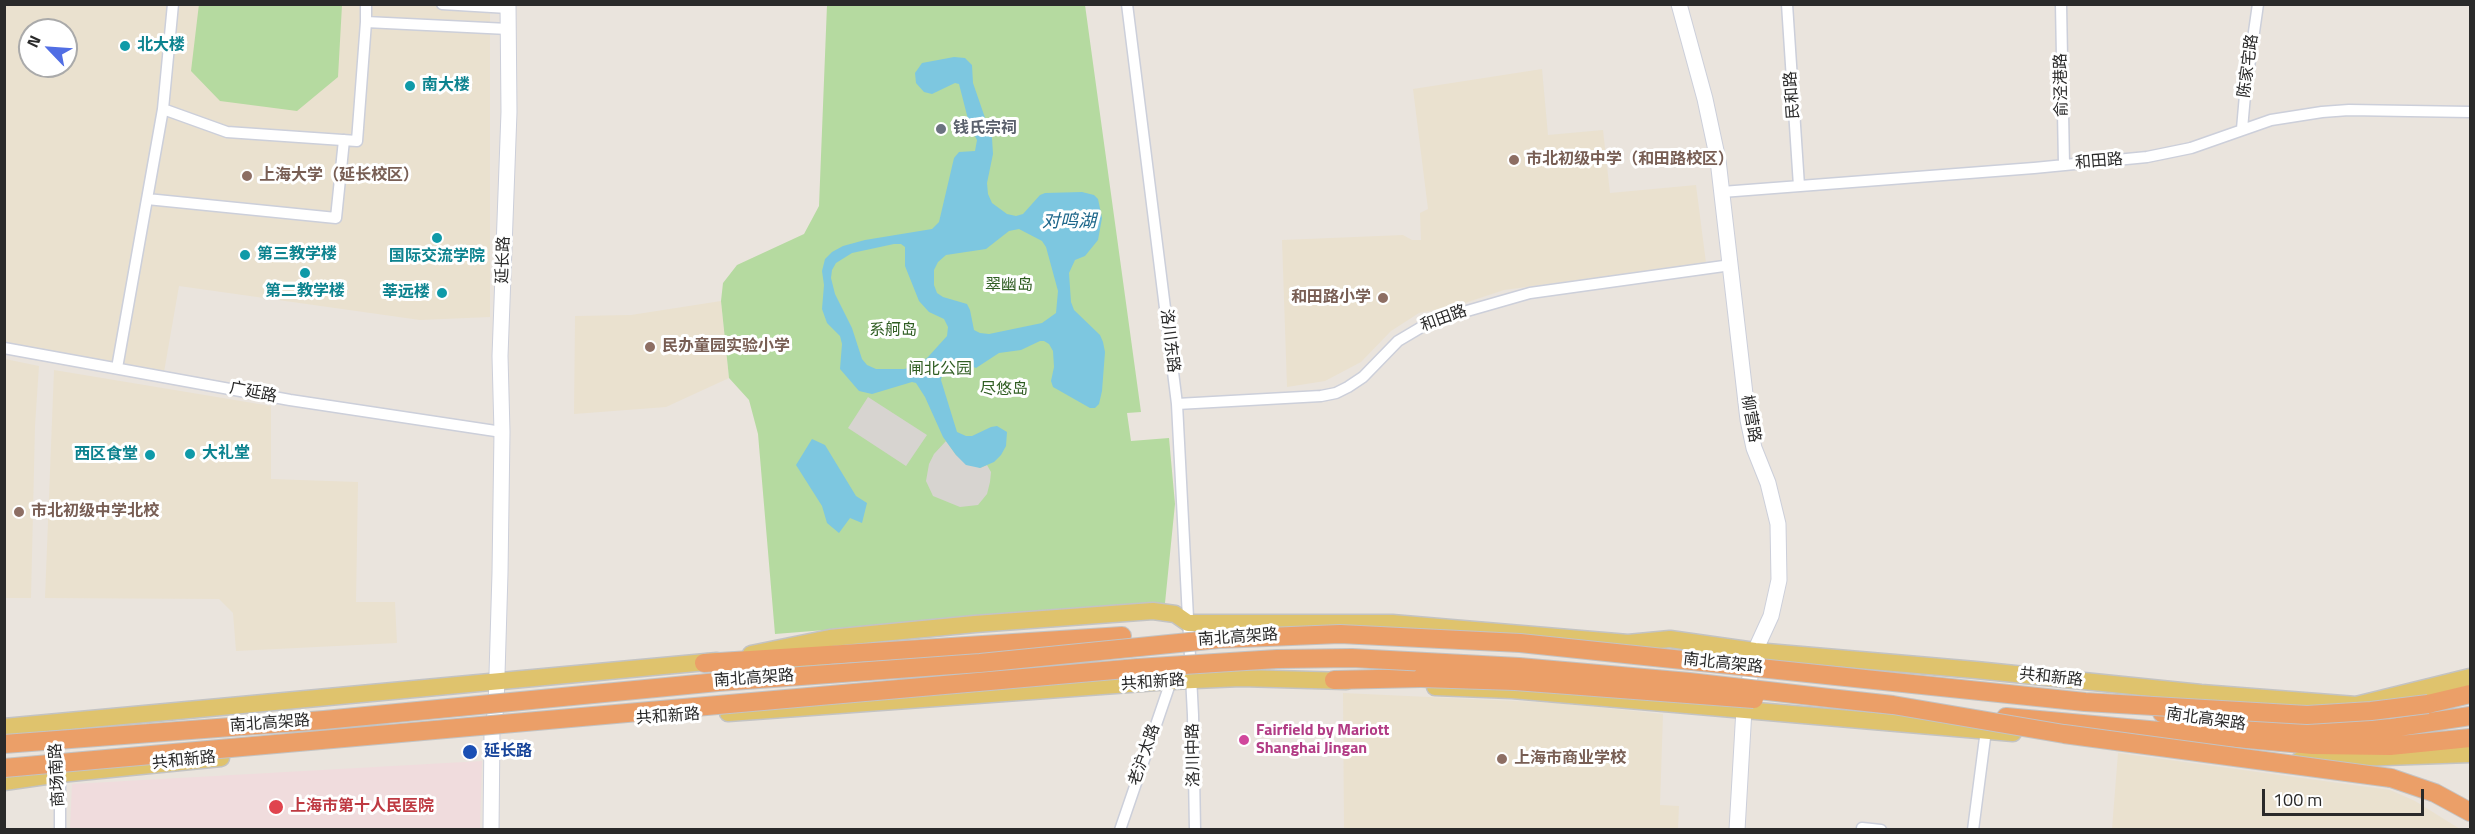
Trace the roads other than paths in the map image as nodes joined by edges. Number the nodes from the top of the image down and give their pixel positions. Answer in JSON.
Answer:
{"nodes":[{"id":1,"x":173,"y":4,"type":"edge"},
{"id":2,"x":366,"y":4,"type":"edge"},
{"id":3,"x":442,"y":4,"type":"edge"},
{"id":4,"x":1127,"y":4,"type":"edge"},
{"id":5,"x":1679,"y":4,"type":"edge"},
{"id":6,"x":1786,"y":4,"type":"edge"},
{"id":7,"x":2061,"y":4,"type":"edge"},
{"id":8,"x":2258,"y":4,"type":"edge"},
{"id":9,"x":508,"y":6,"type":"edge"},
{"id":10,"x":366,"y":22,"type":"junction"},
{"id":11,"x":508,"y":29,"type":"junction"},
{"id":12,"x":163,"y":109,"type":"junction"},
{"id":13,"x":2470,"y":112,"type":"edge"},
{"id":14,"x":2242,"y":129,"type":"junction"},
{"id":15,"x":344,"y":140,"type":"junction"},
{"id":16,"x":2064,"y":165,"type":"junction"},
{"id":17,"x":1799,"y":186,"type":"junction"},
{"id":18,"x":1722,"y":192,"type":"junction"},
{"id":19,"x":147,"y":199,"type":"junction"},
{"id":20,"x":1731,"y":265,"type":"junction"},
{"id":21,"x":4,"y":348,"type":"edge"},
{"id":22,"x":117,"y":368,"type":"junction"},
{"id":23,"x":1177,"y":404,"type":"junction"},
{"id":24,"x":502,"y":432,"type":"junction"},
{"id":25,"x":1188,"y":622,"type":"junction"},
{"id":26,"x":1219,"y":639,"type":"junction"},
{"id":27,"x":1754,"y":656,"type":"junction"},
{"id":28,"x":704,"y":663,"type":"junction"},
{"id":29,"x":2470,"y":677,"type":"edge"},
{"id":30,"x":1191,"y":680,"type":"junction"},
{"id":31,"x":1334,"y":680,"type":"junction"},
{"id":32,"x":1171,"y":681,"type":"junction"},
{"id":33,"x":497,"y":682,"type":"junction"},
{"id":34,"x":2201,"y":693,"type":"junction"},
{"id":35,"x":2470,"y":694,"type":"edge"},
{"id":36,"x":1829,"y":698,"type":"junction"},
{"id":37,"x":2470,"y":700,"type":"edge"},
{"id":38,"x":1745,"y":702,"type":"junction"},
{"id":39,"x":2085,"y":702,"type":"junction"},
{"id":40,"x":1893,"y":705,"type":"junction"},
{"id":41,"x":2356,"y":705,"type":"junction"},
{"id":42,"x":2223,"y":710,"type":"junction"},
{"id":43,"x":2395,"y":715,"type":"junction"},
{"id":44,"x":2470,"y":716,"type":"edge"},
{"id":45,"x":54,"y":721,"type":"junction"},
{"id":46,"x":4,"y":727,"type":"edge"},
{"id":47,"x":1986,"y":730,"type":"junction"},
{"id":48,"x":492,"y":732,"type":"junction"},
{"id":49,"x":2083,"y":734,"type":"junction"},
{"id":50,"x":2470,"y":738,"type":"edge"},
{"id":51,"x":4,"y":744,"type":"edge"},
{"id":52,"x":2470,"y":754,"type":"edge"},
{"id":53,"x":4,"y":768,"type":"edge"},
{"id":54,"x":60,"y":774,"type":"junction"},
{"id":55,"x":4,"y":782,"type":"edge"},
{"id":56,"x":2470,"y":812,"type":"edge"},
{"id":57,"x":1862,"y":828,"type":"dead end"},
{"id":58,"x":60,"y":830,"type":"edge"},
{"id":59,"x":491,"y":830,"type":"edge"},
{"id":60,"x":1120,"y":830,"type":"edge"},
{"id":61,"x":1195,"y":830,"type":"edge"},
{"id":62,"x":1737,"y":830,"type":"edge"},
{"id":63,"x":1881,"y":830,"type":"edge"},
{"id":64,"x":1973,"y":830,"type":"edge"}],
"edges":[{"from":1,"to":12,"type":"street"},
{"from":2,"to":10,"type":"street"},
{"from":3,"to":9,"type":"street"},
{"from":4,"to":23,"type":"street","name":"洛川东路"},
{"from":5,"to":18,"type":"street","name":"柳营路"},
{"from":6,"to":17,"type":"street","name":"民和路"},
{"from":7,"to":16,"type":"street","name":"俞泾港路"},
{"from":8,"to":14,"type":"street","name":"陈家宅路"},
{"from":9,"to":11,"type":"street","name":"延长路"},
{"from":10,"to":11,"type":"street"},
{"from":10,"to":15,"type":"street"},
{"from":11,"to":24,"type":"street","name":"延长路"},
{"from":12,"to":15,"type":"street"},
{"from":12,"to":19,"type":"street"},
{"from":13,"to":14,"type":"street","name":"和田路"},
{"from":14,"to":16,"type":"street","name":"和田路"},
{"from":15,"to":19,"type":"street"},
{"from":16,"to":17,"type":"street","name":"和田路"},
{"from":17,"to":18,"type":"street","name":"和田路"},
{"from":18,"to":20,"type":"street","name":"柳营路"},
{"from":19,"to":22,"type":"street"},
{"from":20,"to":23,"type":"street","name":"和田路"},
{"from":20,"to":27,"type":"street","name":"柳营路"},
{"from":21,"to":22,"type":"street","name":"广延路"},
{"from":22,"to":24,"type":"street","name":"广延路"},
{"from":23,"to":25,"type":"street","name":"洛川东路"},
{"from":24,"to":33,"type":"street","name":"延长路"},
{"from":25,"to":27,"type":"main road","name":"共和新路"},
{"from":25,"to":28,"type":"main road","name":"共和新路"},
{"from":25,"to":28,"type":"main road","name":"共和新路"},
{"from":25,"to":30,"type":"street","name":"洛川东路"},
{"from":26,"to":28,"type":"highway","bridge":true},
{"from":26,"to":39,"type":"highway","name":"南北高架路","bridge":true},
{"from":26,"to":51,"type":"highway","name":"南北高架路","bridge":true},
{"from":27,"to":34,"type":"main road","name":"共和新路"},
{"from":27,"to":38,"type":"street","name":"柳营路"},
{"from":27,"to":42,"type":"main road","name":"共和新路"},
{"from":28,"to":33,"type":"main road","name":"共和新路"},
{"from":29,"to":41,"type":"main road","name":"共和新路"},
{"from":30,"to":31,"type":"main road","name":"共和新路"},
{"from":30,"to":32,"type":"main road","name":"共和新路"},
{"from":30,"to":61,"type":"street","name":"洛川中路"},
{"from":31,"to":36,"type":"highway","bridge":true},
{"from":31,"to":38,"type":"main road","name":"共和新路"},
{"from":32,"to":48,"type":"main road","name":"共和新路"},
{"from":32,"to":60,"type":"street","name":"老沪太路"},
{"from":33,"to":45,"type":"main road","name":"共和新路"},
{"from":33,"to":48,"type":"street","name":"延长路"},
{"from":34,"to":41,"type":"main road","name":"共和新路"},
{"from":34,"to":42,"type":"main road"},
{"from":35,"to":39,"type":"highway","bridge":true},
{"from":36,"to":40,"type":"highway","name":"南北高架路","bridge":true},
{"from":36,"to":53,"type":"highway","name":"南北高架路","bridge":true},
{"from":37,"to":43,"type":"main road","name":"共和新路"},
{"from":38,"to":47,"type":"main road","name":"共和新路"},
{"from":38,"to":49,"type":"main road","name":"共和新路"},
{"from":38,"to":62,"type":"street","name":"柳营路"},
{"from":39,"to":44,"type":"highway","name":"南北高架路","bridge":true},
{"from":40,"to":50,"type":"highway","name":"南北高架路","bridge":true},
{"from":40,"to":56,"type":"highway","bridge":true},
{"from":41,"to":43,"type":"main road"},
{"from":42,"to":43,"type":"main road","name":"共和新路"},
{"from":45,"to":46,"type":"main road","name":"共和新路"},
{"from":45,"to":54,"type":"street","name":"商场南路"},
{"from":47,"to":49,"type":"main road","name":"共和新路"},
{"from":47,"to":64,"type":"street"},
{"from":48,"to":54,"type":"main road","name":"共和新路"},
{"from":48,"to":59,"type":"street","name":"延长路"},
{"from":49,"to":52,"type":"main road","name":"共和新路"},
{"from":54,"to":55,"type":"main road","name":"共和新路"},
{"from":54,"to":58,"type":"street","name":"商场南路"},
{"from":57,"to":63,"type":"street"}]}
